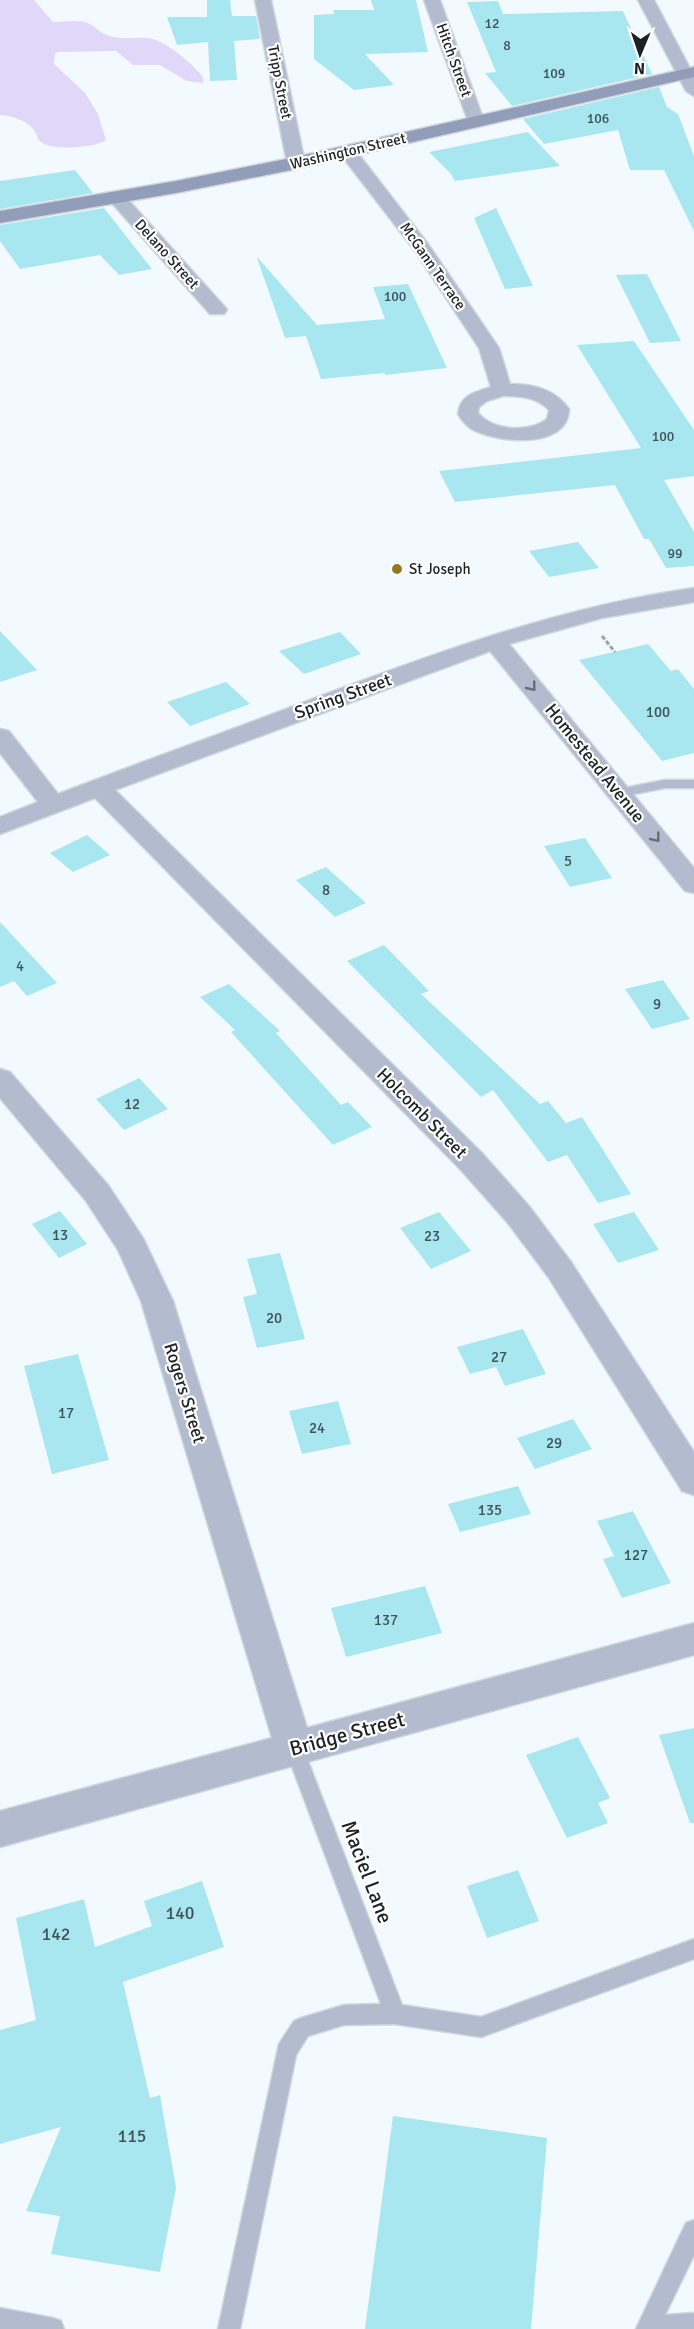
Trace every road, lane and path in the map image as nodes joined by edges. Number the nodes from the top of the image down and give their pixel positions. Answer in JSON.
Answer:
{"nodes":[{"id":1,"x":263,"y":0,"type":"edge"},
{"id":2,"x":432,"y":0,"type":"edge"},
{"id":3,"x":646,"y":0,"type":"edge"},
{"id":4,"x":689,"y":73,"type":"edge"},
{"id":5,"x":694,"y":91,"type":"edge"},
{"id":6,"x":476,"y":121,"type":"junction"},
{"id":7,"x":347,"y":151,"type":"junction"},
{"id":8,"x":296,"y":164,"type":"junction"},
{"id":9,"x":117,"y":198,"type":"junction"},
{"id":10,"x":0,"y":218,"type":"edge"},
{"id":11,"x":217,"y":310,"type":"dead end"},
{"id":12,"x":502,"y":390,"type":"dead end"},
{"id":13,"x":694,"y":595,"type":"edge"},
{"id":14,"x":495,"y":642,"type":"junction"},
{"id":15,"x":0,"y":736,"type":"edge"},
{"id":16,"x":694,"y":784,"type":"edge"},
{"id":17,"x":98,"y":788,"type":"junction"},
{"id":18,"x":619,"y":793,"type":"junction"},
{"id":19,"x":52,"y":805,"type":"junction"},
{"id":20,"x":0,"y":826,"type":"edge"},
{"id":21,"x":694,"y":885,"type":"edge"},
{"id":22,"x":0,"y":1078,"type":"edge"},
{"id":23,"x":694,"y":1481,"type":"edge"},
{"id":24,"x":694,"y":1639,"type":"edge"},
{"id":25,"x":294,"y":1748,"type":"junction"},
{"id":26,"x":0,"y":1829,"type":"edge"},
{"id":27,"x":694,"y":1949,"type":"edge"},
{"id":28,"x":395,"y":2014,"type":"junction"},
{"id":29,"x":694,"y":2231,"type":"edge"},
{"id":30,"x":0,"y":2319,"type":"edge"},
{"id":31,"x":694,"y":2324,"type":"edge"},
{"id":32,"x":53,"y":2329,"type":"edge"},
{"id":33,"x":229,"y":2329,"type":"edge"},
{"id":34,"x":647,"y":2329,"type":"edge"}],
"edges":[{"from":1,"to":8,"type":"street","name":"Tripp Street"},
{"from":2,"to":6,"type":"street","name":"Hitch Street"},
{"from":3,"to":4,"type":"street"},
{"from":4,"to":5,"type":"street"},
{"from":4,"to":6,"type":"main road","name":"Washington Street"},
{"from":6,"to":7,"type":"main road","name":"Washington Street"},
{"from":7,"to":8,"type":"main road","name":"Washington Street"},
{"from":7,"to":12,"type":"street","name":"McGann Terrace"},
{"from":8,"to":9,"type":"main road","name":"Washington Street"},
{"from":9,"to":10,"type":"main road","name":"Washington Street"},
{"from":9,"to":11,"type":"street","name":"Delano Street"},
{"from":13,"to":14,"type":"street","name":"Spring Street"},
{"from":14,"to":17,"type":"street","name":"Spring Street"},
{"from":14,"to":18,"type":"street","name":"Homestead Avenue","one_way":true},
{"from":15,"to":19,"type":"street"},
{"from":16,"to":18,"type":"lane"},
{"from":17,"to":19,"type":"street","name":"Spring Street"},
{"from":17,"to":23,"type":"street","name":"Holcomb Street"},
{"from":18,"to":21,"type":"street","name":"Homestead Avenue","one_way":true},
{"from":19,"to":20,"type":"street","name":"Spring Street"},
{"from":22,"to":25,"type":"street","name":"Rogers Street"},
{"from":24,"to":25,"type":"street","name":"Bridge Street"},
{"from":25,"to":26,"type":"street","name":"Bridge Street"},
{"from":25,"to":28,"type":"lane","name":"Maciel Lane"},
{"from":27,"to":28,"type":"lane"},
{"from":28,"to":33,"type":"lane"},
{"from":29,"to":34,"type":"lane"},
{"from":30,"to":32,"type":"lane"},
{"from":31,"to":34,"type":"lane"}]}
